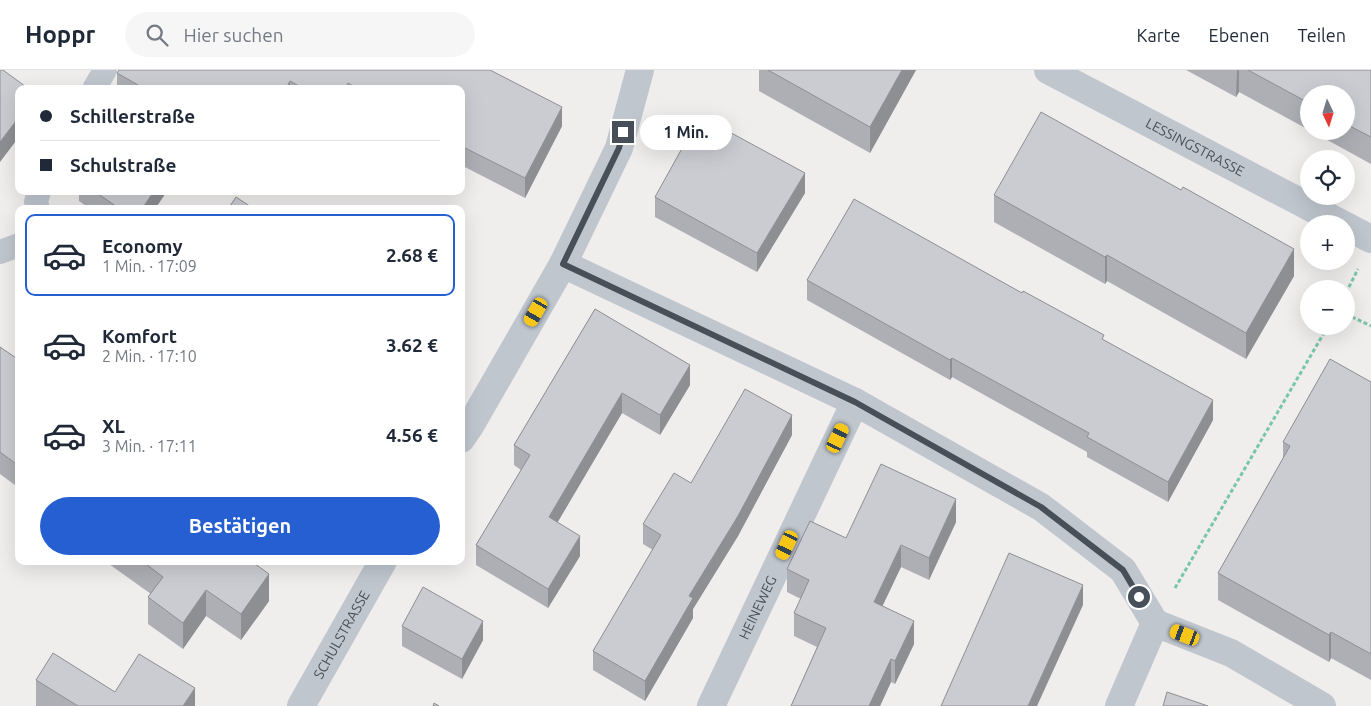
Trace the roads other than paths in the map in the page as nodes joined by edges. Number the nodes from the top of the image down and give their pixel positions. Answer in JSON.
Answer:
{"nodes":[{"id":1,"x":105,"y":70,"type":"edge"},
{"id":2,"x":640,"y":70,"type":"edge"},
{"id":3,"x":1048,"y":70,"type":"edge"},
{"id":4,"x":96,"y":85,"type":"edge"},
{"id":5,"x":1325,"y":215,"type":"edge"},
{"id":6,"x":1355,"y":231,"type":"edge"},
{"id":7,"x":1371,"y":239,"type":"edge"},
{"id":8,"x":15,"y":246,"type":"edge"},
{"id":9,"x":0,"y":252,"type":"edge"},
{"id":10,"x":563,"y":264,"type":"junction"},
{"id":11,"x":855,"y":402,"type":"junction"},
{"id":12,"x":465,"y":433,"type":"edge"},
{"id":13,"x":381,"y":565,"type":"edge"},
{"id":14,"x":1155,"y":623,"type":"junction"},
{"id":15,"x":300,"y":706,"type":"edge"},
{"id":16,"x":711,"y":706,"type":"edge"},
{"id":17,"x":1119,"y":706,"type":"edge"},
{"id":18,"x":1322,"y":706,"type":"edge"}],
"edges":[{"from":1,"to":4,"type":"lane"},
{"from":2,"to":10,"type":"street"},
{"from":3,"to":5,"type":"street","name":"LESSINGSTRASSE"},
{"from":6,"to":7,"type":"street"},
{"from":8,"to":9,"type":"lane"},
{"from":10,"to":11,"type":"street"},
{"from":10,"to":12,"type":"street"},
{"from":11,"to":14,"type":"street"},
{"from":11,"to":16,"type":"street","name":"HEINEWEG"},
{"from":13,"to":15,"type":"street","name":"SCHULSTRASSE"},
{"from":14,"to":17,"type":"street"},
{"from":14,"to":18,"type":"street"}]}
